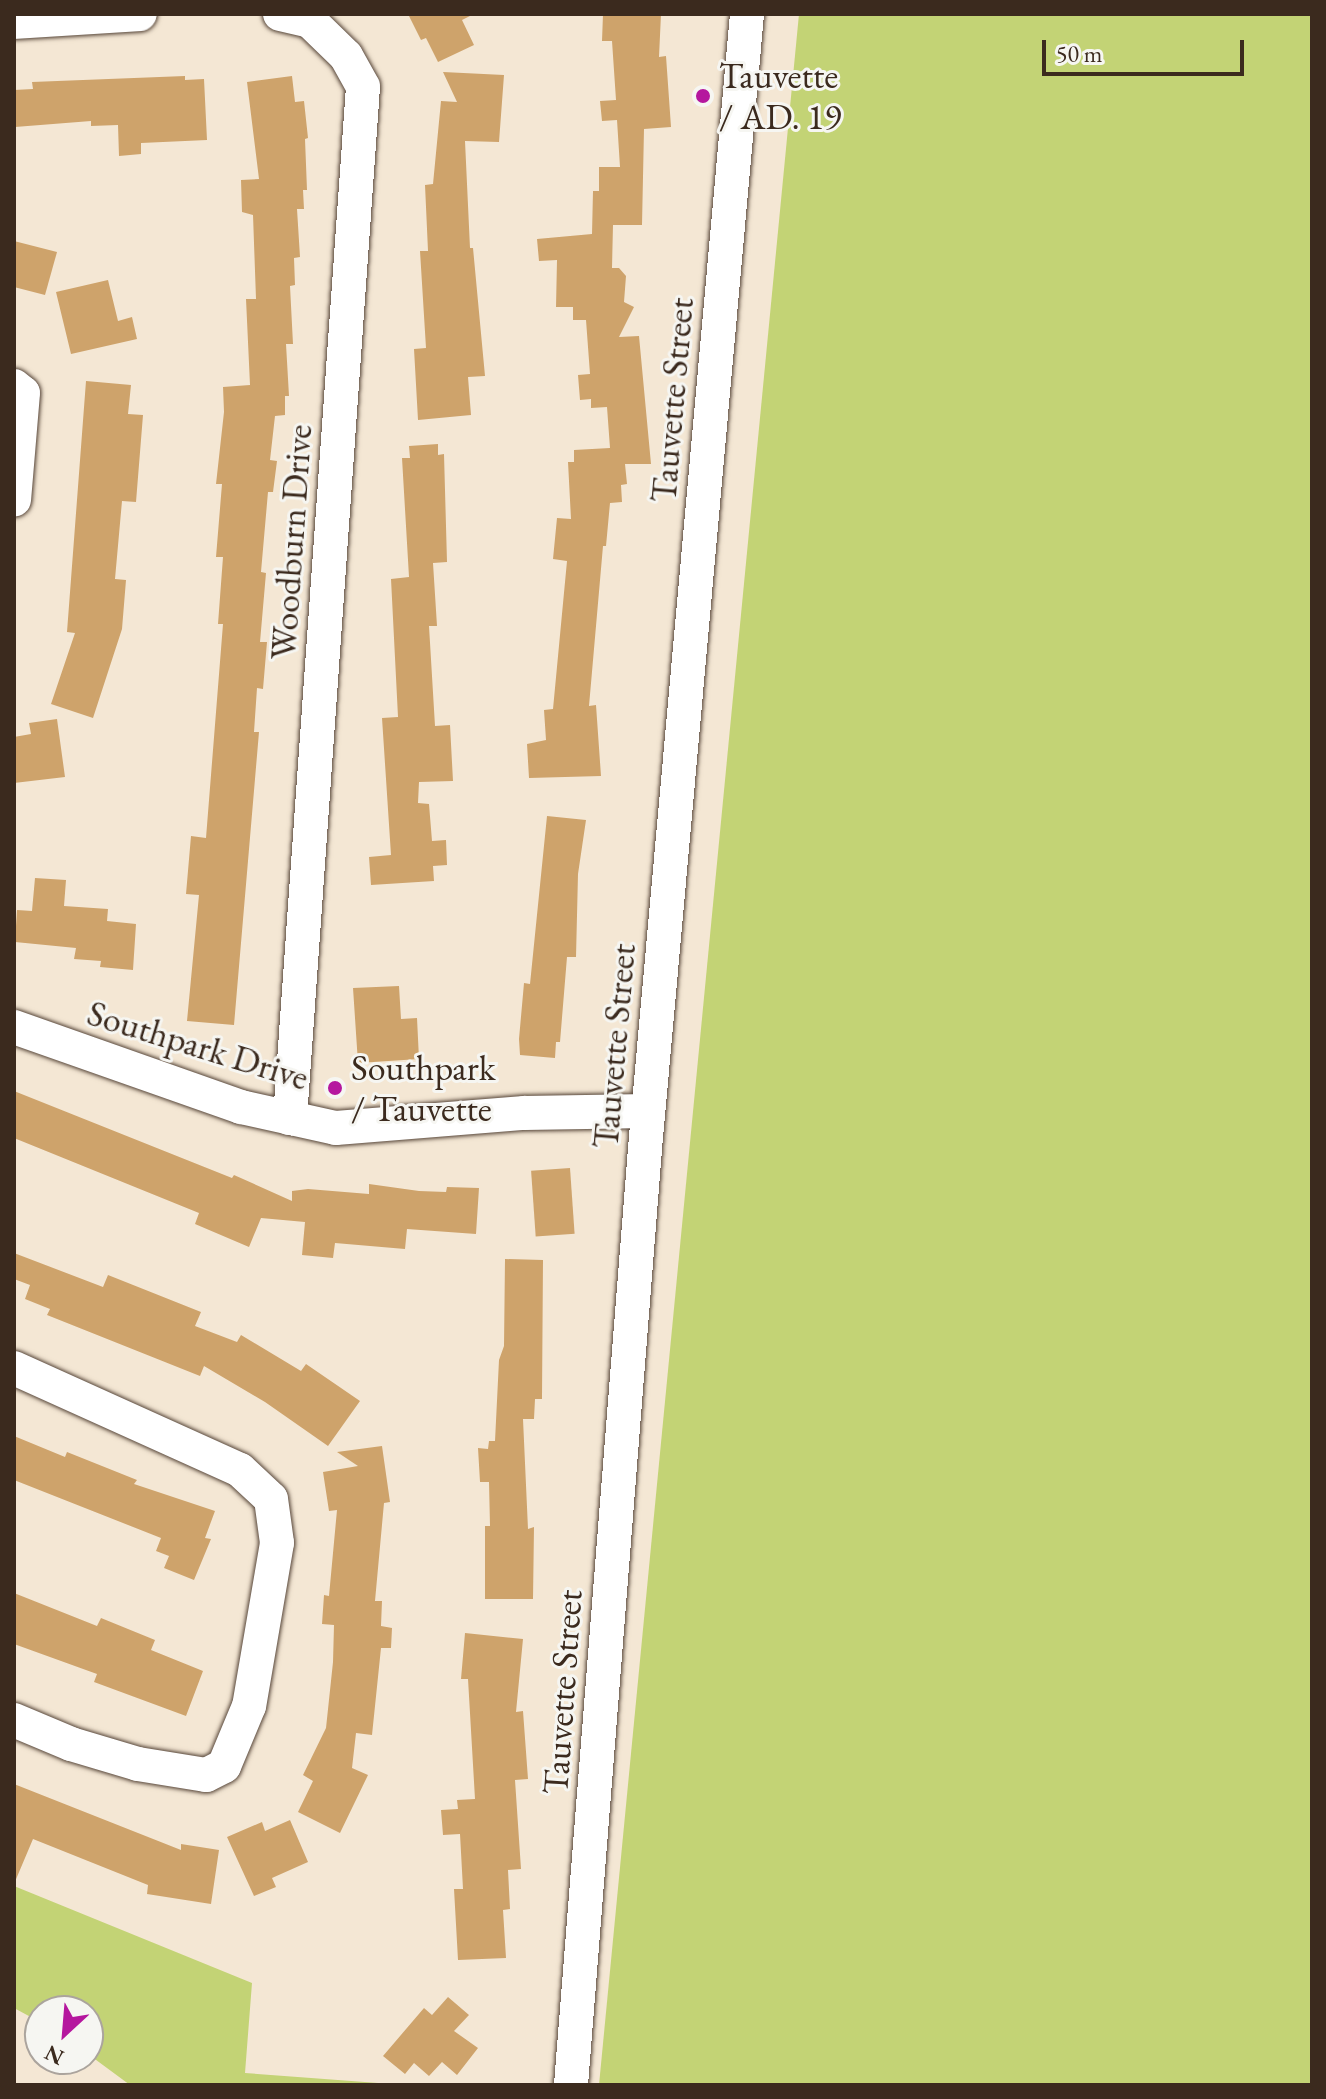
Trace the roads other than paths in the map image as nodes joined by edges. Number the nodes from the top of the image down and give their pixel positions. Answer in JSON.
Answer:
{"nodes":[{"id":1,"x":140,"y":14,"type":"edge"},
{"id":2,"x":280,"y":14,"type":"edge"},
{"id":3,"x":747,"y":14,"type":"edge"},
{"id":4,"x":14,"y":22,"type":"edge"},
{"id":5,"x":14,"y":386,"type":"edge"},
{"id":6,"x":14,"y":500,"type":"edge"},
{"id":7,"x":14,"y":1027,"type":"edge"},
{"id":8,"x":648,"y":1111,"type":"junction"},
{"id":9,"x":290,"y":1118,"type":"junction"},
{"id":10,"x":14,"y":1368,"type":"edge"},
{"id":11,"x":14,"y":1720,"type":"edge"},
{"id":12,"x":571,"y":2085,"type":"edge"}],
"edges":[{"from":1,"to":4,"type":"street"},
{"from":2,"to":9,"type":"street","name":"Woodburn Drive"},
{"from":3,"to":8,"type":"street","name":"Tauvette Street"},
{"from":5,"to":6,"type":"street"},
{"from":7,"to":9,"type":"street","name":"Southpark Drive"},
{"from":8,"to":9,"type":"street","name":"Southpark Drive"},
{"from":8,"to":12,"type":"street","name":"Tauvette Street"},
{"from":10,"to":11,"type":"street"}]}
